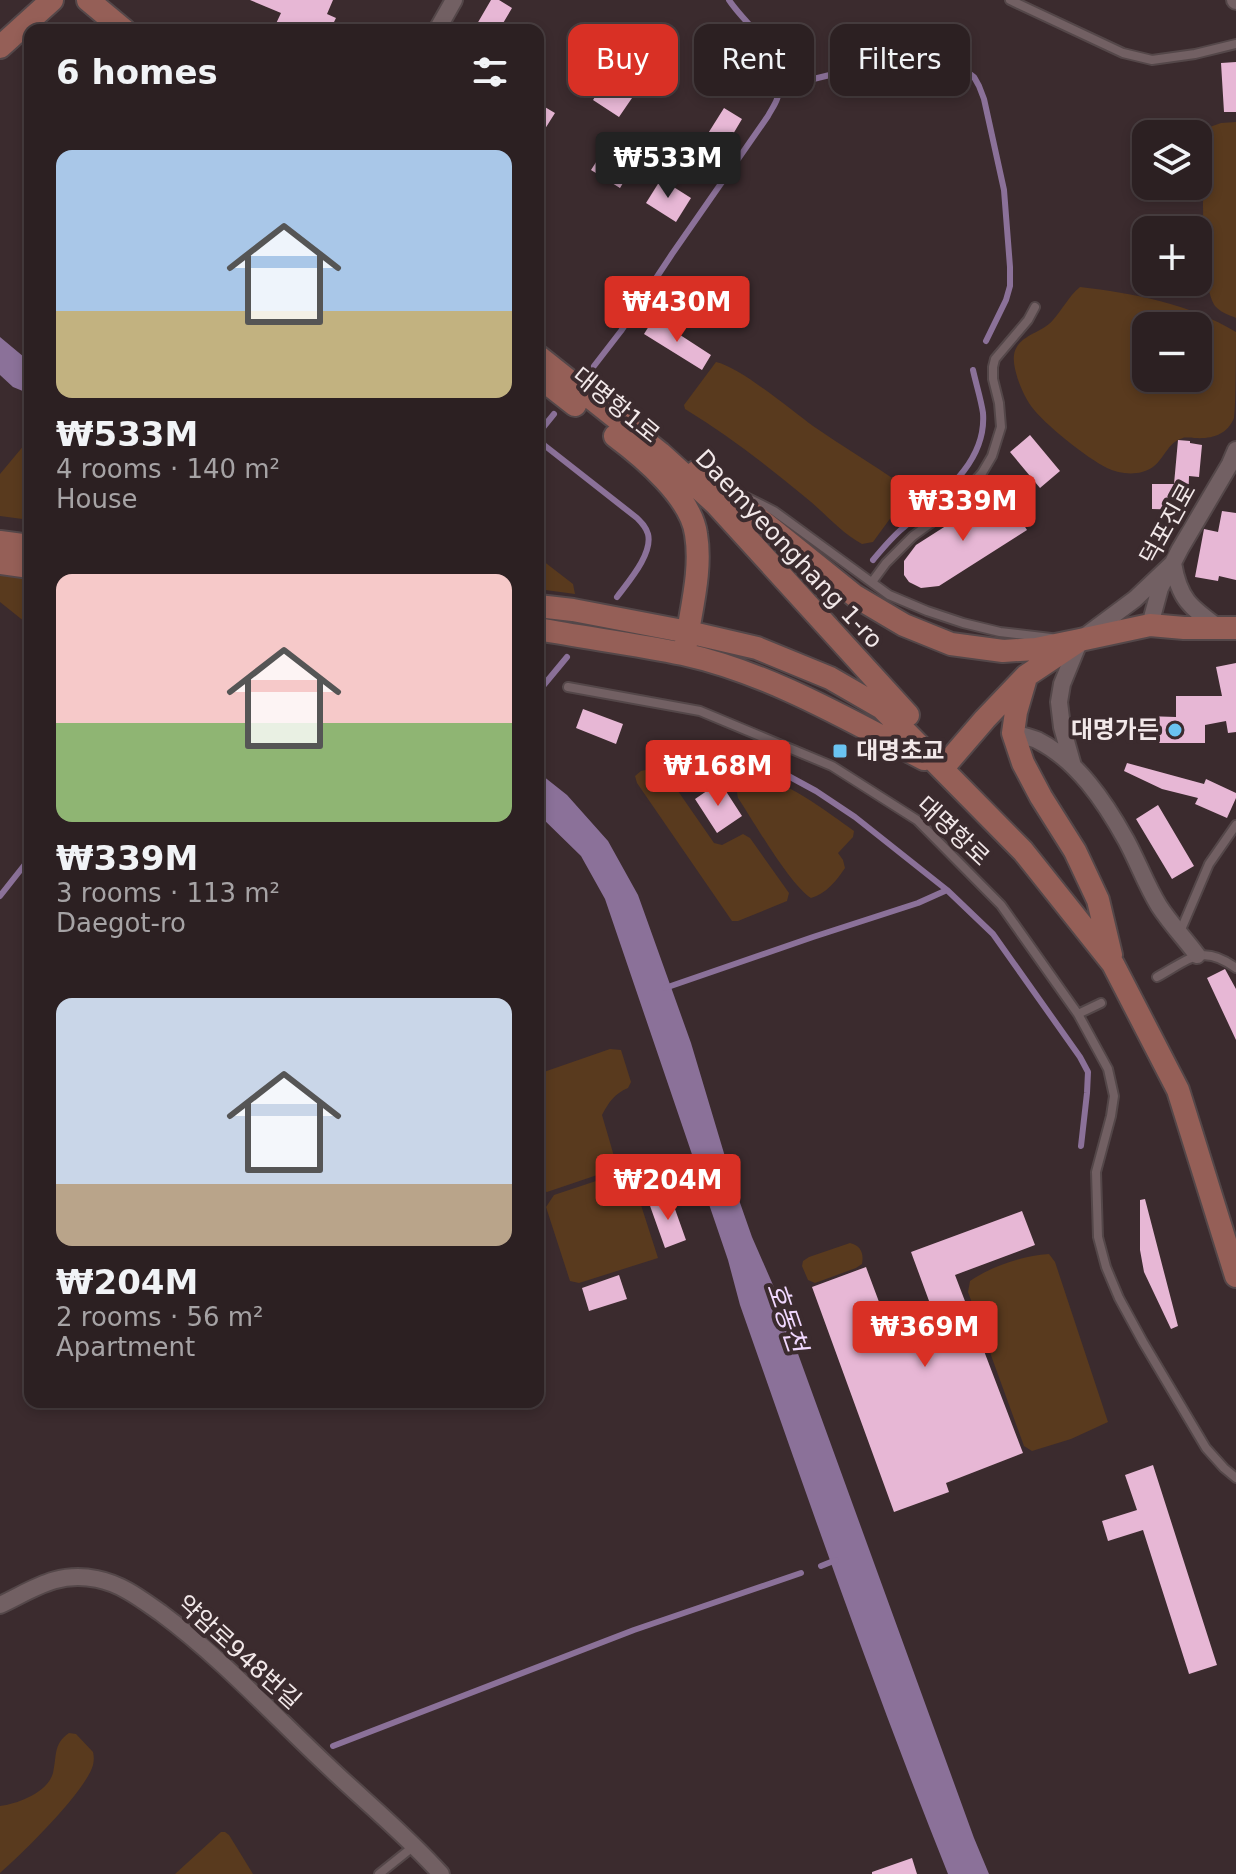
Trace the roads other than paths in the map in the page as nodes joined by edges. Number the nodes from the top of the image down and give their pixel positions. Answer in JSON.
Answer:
{"nodes":[{"id":1,"x":52,"y":0,"type":"edge"},
{"id":2,"x":88,"y":0,"type":"edge"},
{"id":3,"x":454,"y":0,"type":"edge"},
{"id":4,"x":1010,"y":0,"type":"edge"},
{"id":5,"x":25,"y":24,"type":"edge"},
{"id":6,"x":117,"y":24,"type":"edge"},
{"id":7,"x":440,"y":24,"type":"edge"},
{"id":8,"x":24,"y":25,"type":"edge"},
{"id":9,"x":1236,"y":44,"type":"edge"},
{"id":10,"x":0,"y":47,"type":"edge"},
{"id":11,"x":1035,"y":307,"type":"dead end"},
{"id":12,"x":544,"y":361,"type":"edge"},
{"id":13,"x":544,"y":381,"type":"edge"},
{"id":14,"x":1236,"y":450,"type":"edge"},
{"id":15,"x":660,"y":453,"type":"junction"},
{"id":16,"x":711,"y":480,"type":"junction"},
{"id":17,"x":0,"y":542,"type":"edge"},
{"id":18,"x":24,"y":545,"type":"edge"},
{"id":19,"x":0,"y":563,"type":"edge"},
{"id":20,"x":1173,"y":563,"type":"junction"},
{"id":21,"x":24,"y":566,"type":"edge"},
{"id":22,"x":872,"y":582,"type":"junction"},
{"id":23,"x":544,"y":607,"type":"edge"},
{"id":24,"x":1150,"y":625,"type":"junction"},
{"id":25,"x":1227,"y":628,"type":"edge"},
{"id":26,"x":544,"y":630,"type":"edge"},
{"id":27,"x":688,"y":632,"type":"junction"},
{"id":28,"x":1080,"y":640,"type":"junction"},
{"id":29,"x":684,"y":654,"type":"junction"},
{"id":30,"x":1026,"y":676,"type":"junction"},
{"id":31,"x":568,"y":687,"type":"dead end"},
{"id":32,"x":1013,"y":733,"type":"junction"},
{"id":33,"x":1074,"y":767,"type":"junction"},
{"id":34,"x":942,"y":769,"type":"junction"},
{"id":35,"x":1236,"y":825,"type":"edge"},
{"id":36,"x":1180,"y":932,"type":"junction"},
{"id":37,"x":1197,"y":955,"type":"junction"},
{"id":38,"x":1113,"y":964,"type":"junction"},
{"id":39,"x":1236,"y":968,"type":"edge"},
{"id":40,"x":1157,"y":977,"type":"dead end"},
{"id":41,"x":1101,"y":1003,"type":"dead end"},
{"id":42,"x":1078,"y":1014,"type":"junction"},
{"id":43,"x":1233,"y":1253,"type":"edge"},
{"id":44,"x":1236,"y":1276,"type":"edge"},
{"id":45,"x":1236,"y":1478,"type":"edge"},
{"id":46,"x":0,"y":1605,"type":"edge"},
{"id":47,"x":415,"y":1845,"type":"junction"},
{"id":48,"x":379,"y":1874,"type":"edge"},
{"id":49,"x":441,"y":1874,"type":"edge"}],
"edges":[{"from":1,"to":5,"type":"street"},
{"from":2,"to":6,"type":"street"},
{"from":3,"to":7,"type":"street"},
{"from":4,"to":9,"type":"lane"},
{"from":8,"to":10,"type":"street"},
{"from":11,"to":22,"type":"lane"},
{"from":12,"to":15,"type":"street","name":"Daemyeonghang 1-ro"},
{"from":13,"to":27,"type":"street","name":"대명항1로"},
{"from":14,"to":20,"type":"street","name":"덕포진로"},
{"from":15,"to":16,"type":"street"},
{"from":15,"to":34,"type":"street","name":"Daemyeonghang 1-ro"},
{"from":16,"to":22,"type":"lane"},
{"from":16,"to":28,"type":"street"},
{"from":17,"to":18,"type":"street"},
{"from":19,"to":21,"type":"street"},
{"from":20,"to":24,"type":"street","name":"덕포진로"},
{"from":20,"to":25,"type":"street"},
{"from":20,"to":28,"type":"street"},
{"from":22,"to":28,"type":"lane"},
{"from":23,"to":27,"type":"street"},
{"from":24,"to":25,"type":"street"},
{"from":24,"to":28,"type":"street"},
{"from":26,"to":29,"type":"street"},
{"from":27,"to":29,"type":"street","name":"대명항1로"},
{"from":27,"to":34,"type":"street"},
{"from":28,"to":30,"type":"street"},
{"from":28,"to":33,"type":"street"},
{"from":29,"to":34,"type":"street"},
{"from":30,"to":32,"type":"street"},
{"from":30,"to":34,"type":"street"},
{"from":31,"to":42,"type":"lane","name":"대명항로"},
{"from":32,"to":33,"type":"street"},
{"from":32,"to":38,"type":"street"},
{"from":33,"to":36,"type":"street"},
{"from":34,"to":38,"type":"street"},
{"from":35,"to":36,"type":"lane"},
{"from":36,"to":37,"type":"street"},
{"from":37,"to":39,"type":"lane"},
{"from":37,"to":40,"type":"lane"},
{"from":38,"to":43,"type":"street"},
{"from":41,"to":42,"type":"lane"},
{"from":42,"to":45,"type":"lane","name":"대명항로"},
{"from":43,"to":44,"type":"street"},
{"from":46,"to":47,"type":"street","name":"약암로948번길"},
{"from":47,"to":48,"type":"lane"},
{"from":47,"to":49,"type":"street","name":"약암로948번길"}]}
